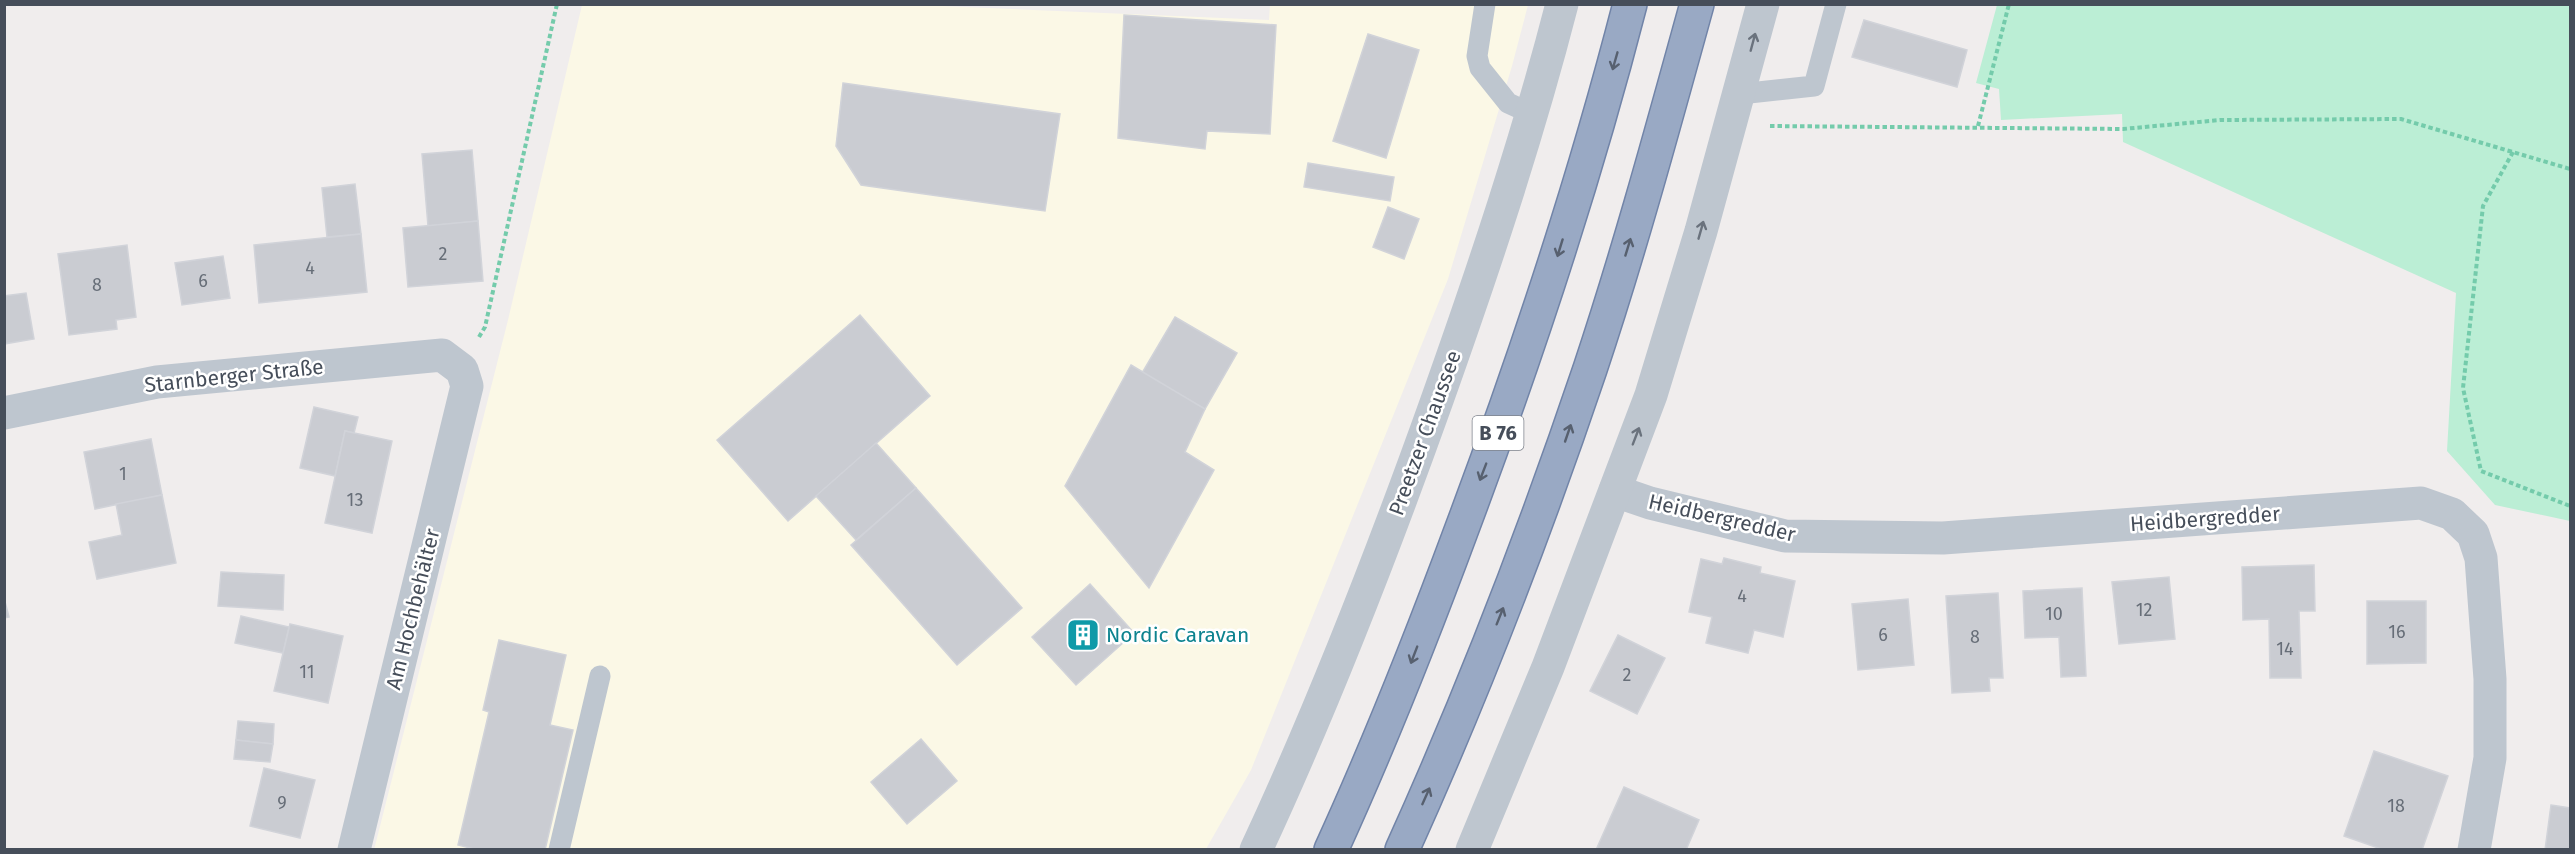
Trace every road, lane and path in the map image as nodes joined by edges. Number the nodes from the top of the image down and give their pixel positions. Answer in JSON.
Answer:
{"nodes":[{"id":1,"x":557,"y":4,"type":"edge"},
{"id":2,"x":1485,"y":4,"type":"edge"},
{"id":3,"x":1562,"y":4,"type":"edge"},
{"id":4,"x":1630,"y":4,"type":"edge"},
{"id":5,"x":1696,"y":4,"type":"edge"},
{"id":6,"x":1763,"y":4,"type":"edge"},
{"id":7,"x":1836,"y":4,"type":"edge"},
{"id":8,"x":2009,"y":4,"type":"edge"},
{"id":9,"x":1740,"y":94,"type":"junction"},
{"id":10,"x":1532,"y":114,"type":"junction"},
{"id":11,"x":1730,"y":125,"type":"junction"},
{"id":12,"x":1978,"y":126,"type":"junction"},
{"id":13,"x":2513,"y":152,"type":"junction"},
{"id":14,"x":2571,"y":169,"type":"edge"},
{"id":15,"x":462,"y":370,"type":"junction"},
{"id":16,"x":4,"y":413,"type":"edge"},
{"id":17,"x":1615,"y":491,"type":"junction"},
{"id":18,"x":2571,"y":506,"type":"edge"},
{"id":19,"x":600,"y":676,"type":"dead end"},
{"id":20,"x":354,"y":849,"type":"edge"},
{"id":21,"x":559,"y":849,"type":"edge"},
{"id":22,"x":1256,"y":849,"type":"edge"},
{"id":23,"x":1331,"y":849,"type":"edge"},
{"id":24,"x":1402,"y":849,"type":"edge"},
{"id":25,"x":1472,"y":849,"type":"edge"},
{"id":26,"x":2474,"y":849,"type":"edge"}],
"edges":[{"from":1,"to":15,"type":"path"},
{"from":2,"to":10,"type":"lane"},
{"from":3,"to":10,"type":"street","name":"Preetzer Chaussee"},
{"from":4,"to":23,"type":"highway","number":"B 76","one_way":true},
{"from":24,"to":5,"type":"highway","one_way":true},
{"from":9,"to":6,"type":"street","one_way":true},
{"from":7,"to":9,"type":"lane"},
{"from":8,"to":12,"type":"path"},
{"from":9,"to":11,"type":"street"},
{"from":10,"to":22,"type":"street","name":"Preetzer Chaussee"},
{"from":11,"to":12,"type":"path"},
{"from":17,"to":11,"type":"street","one_way":true},
{"from":12,"to":13,"type":"path"},
{"from":13,"to":14,"type":"path"},
{"from":13,"to":18,"type":"path"},
{"from":15,"to":16,"type":"street","name":"Starnberger Straße"},
{"from":15,"to":20,"type":"street","name":"Am Hochbehälter"},
{"from":17,"to":25,"type":"street"},
{"from":17,"to":26,"type":"street","name":"Heidbergredder"},
{"from":19,"to":21,"type":"lane"}]}
